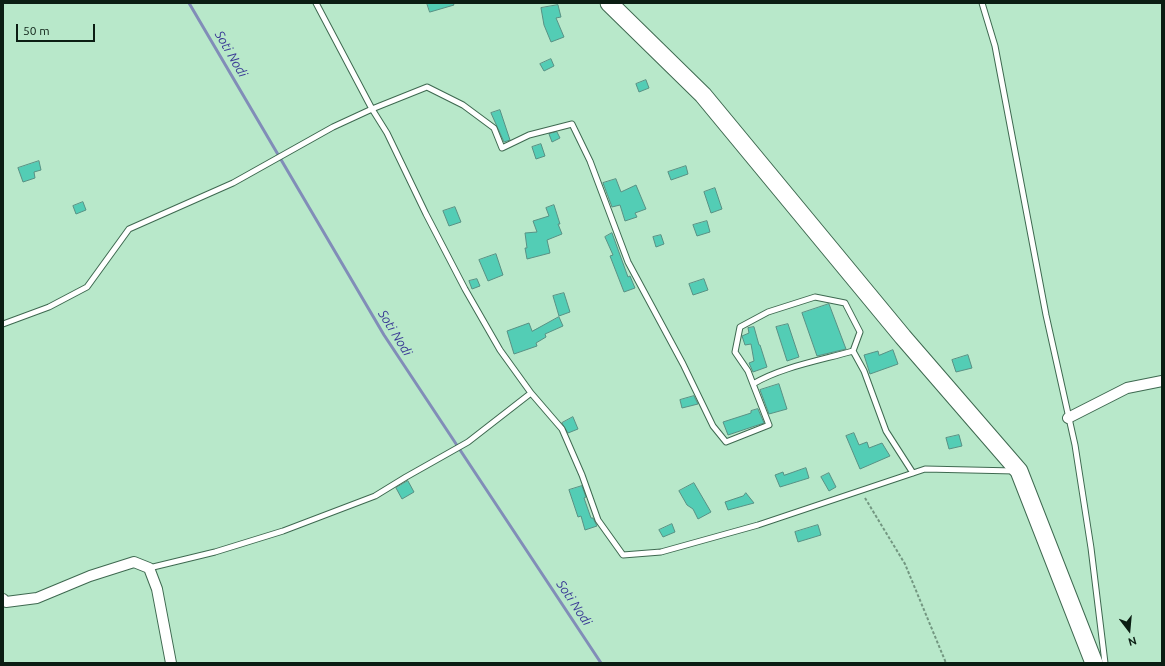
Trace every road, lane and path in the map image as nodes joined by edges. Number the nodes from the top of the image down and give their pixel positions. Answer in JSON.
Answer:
{"nodes":[{"id":1,"x":316,"y":3,"type":"edge"},
{"id":2,"x":609,"y":3,"type":"edge"},
{"id":3,"x":982,"y":3,"type":"edge"},
{"id":4,"x":372,"y":109,"type":"junction"},
{"id":5,"x":3,"y":324,"type":"edge"},
{"id":6,"x":854,"y":351,"type":"junction"},
{"id":7,"x":1162,"y":381,"type":"edge"},
{"id":8,"x":753,"y":384,"type":"junction"},
{"id":9,"x":531,"y":393,"type":"junction"},
{"id":10,"x":1068,"y":418,"type":"junction"},
{"id":11,"x":1019,"y":471,"type":"junction"},
{"id":12,"x":913,"y":473,"type":"junction"},
{"id":13,"x":861,"y":492,"type":"junction"},
{"id":14,"x":149,"y":568,"type":"junction"},
{"id":15,"x":3,"y":599,"type":"edge"},
{"id":16,"x":171,"y":663,"type":"edge"},
{"id":17,"x":946,"y":663,"type":"edge"},
{"id":18,"x":1094,"y":663,"type":"edge"},
{"id":19,"x":1105,"y":663,"type":"edge"}],
"edges":[{"from":1,"to":4,"type":"lane"},
{"from":2,"to":11,"type":"highway"},
{"from":3,"to":10,"type":"lane"},
{"from":4,"to":5,"type":"lane"},
{"from":4,"to":8,"type":"lane"},
{"from":4,"to":9,"type":"lane"},
{"from":6,"to":8,"type":"lane"},
{"from":6,"to":8,"type":"lane"},
{"from":6,"to":12,"type":"lane"},
{"from":7,"to":10,"type":"street"},
{"from":9,"to":13,"type":"lane"},
{"from":9,"to":14,"type":"lane"},
{"from":10,"to":19,"type":"lane"},
{"from":11,"to":12,"type":"lane"},
{"from":11,"to":18,"type":"highway"},
{"from":12,"to":13,"type":"lane"},
{"from":13,"to":17,"type":"path"},
{"from":14,"to":15,"type":"street"},
{"from":14,"to":16,"type":"street"}]}
